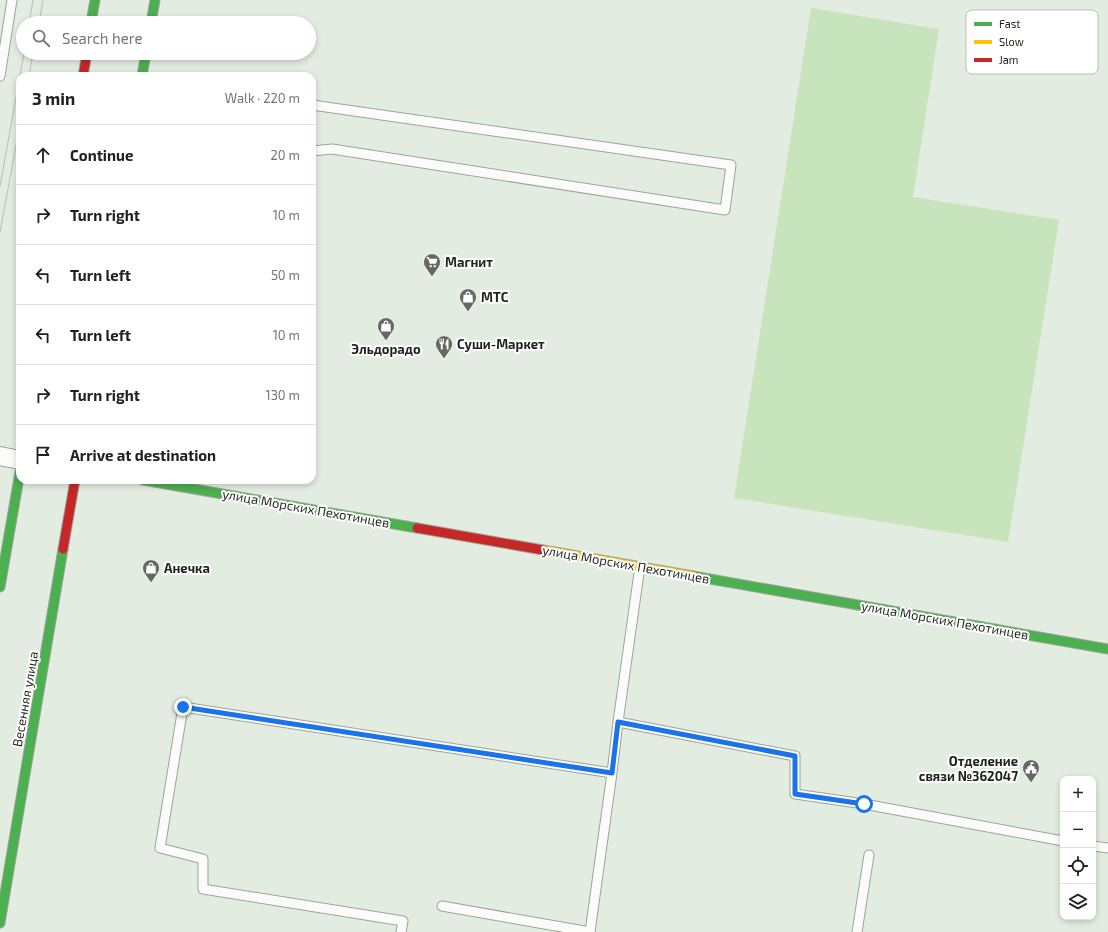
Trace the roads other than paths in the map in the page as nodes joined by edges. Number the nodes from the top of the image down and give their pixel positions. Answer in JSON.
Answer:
{"nodes":[{"id":1,"x":12,"y":0,"type":"edge"},
{"id":2,"x":95,"y":0,"type":"edge"},
{"id":3,"x":155,"y":0,"type":"edge"},
{"id":4,"x":92,"y":16,"type":"edge"},
{"id":5,"x":152,"y":16,"type":"edge"},
{"id":6,"x":3,"y":39,"type":"edge"},
{"id":7,"x":86,"y":60,"type":"edge"},
{"id":8,"x":145,"y":60,"type":"edge"},
{"id":9,"x":84,"y":72,"type":"edge"},
{"id":10,"x":143,"y":72,"type":"edge"},
{"id":11,"x":0,"y":76,"type":"edge"},
{"id":12,"x":316,"y":106,"type":"edge"},
{"id":13,"x":316,"y":151,"type":"edge"},
{"id":14,"x":0,"y":456,"type":"edge"},
{"id":15,"x":16,"y":459,"type":"edge"},
{"id":16,"x":18,"y":484,"type":"edge"},
{"id":17,"x":74,"y":484,"type":"edge"},
{"id":18,"x":189,"y":484,"type":"edge"},
{"id":19,"x":201,"y":485,"type":"edge"},
{"id":20,"x":640,"y":566,"type":"junction"},
{"id":21,"x":0,"y":587,"type":"edge"},
{"id":22,"x":1108,"y":649,"type":"edge"},
{"id":23,"x":618,"y":722,"type":"junction"},
{"id":24,"x":612,"y":773,"type":"junction"},
{"id":25,"x":1060,"y":840,"type":"edge"},
{"id":26,"x":1096,"y":846,"type":"edge"},
{"id":27,"x":1108,"y":848,"type":"edge"},
{"id":28,"x":869,"y":855,"type":"dead end"},
{"id":29,"x":442,"y":906,"type":"dead end"},
{"id":30,"x":0,"y":923,"type":"edge"},
{"id":31,"x":401,"y":932,"type":"edge"},
{"id":32,"x":857,"y":932,"type":"edge"}],
"edges":[{"from":1,"to":6,"type":"lane"},
{"from":2,"to":4,"type":"street"},
{"from":3,"to":5,"type":"street"},
{"from":6,"to":11,"type":"lane"},
{"from":7,"to":9,"type":"street"},
{"from":8,"to":10,"type":"street"},
{"from":12,"to":13,"type":"lane"},
{"from":14,"to":15,"type":"street"},
{"from":16,"to":21,"type":"street"},
{"from":17,"to":30,"type":"street","name":"Весенняя улица"},
{"from":18,"to":19,"type":"street","name":"улица Морских Пехотинцев"},
{"from":19,"to":20,"type":"street","name":"улица Морских Пехотинцев"},
{"from":20,"to":22,"type":"street","name":"улица Морских Пехотинцев"},
{"from":20,"to":23,"type":"lane"},
{"from":23,"to":24,"type":"lane"},
{"from":23,"to":25,"type":"lane"},
{"from":24,"to":29,"type":"lane"},
{"from":24,"to":31,"type":"lane"},
{"from":26,"to":27,"type":"lane"},
{"from":28,"to":32,"type":"lane"}]}
